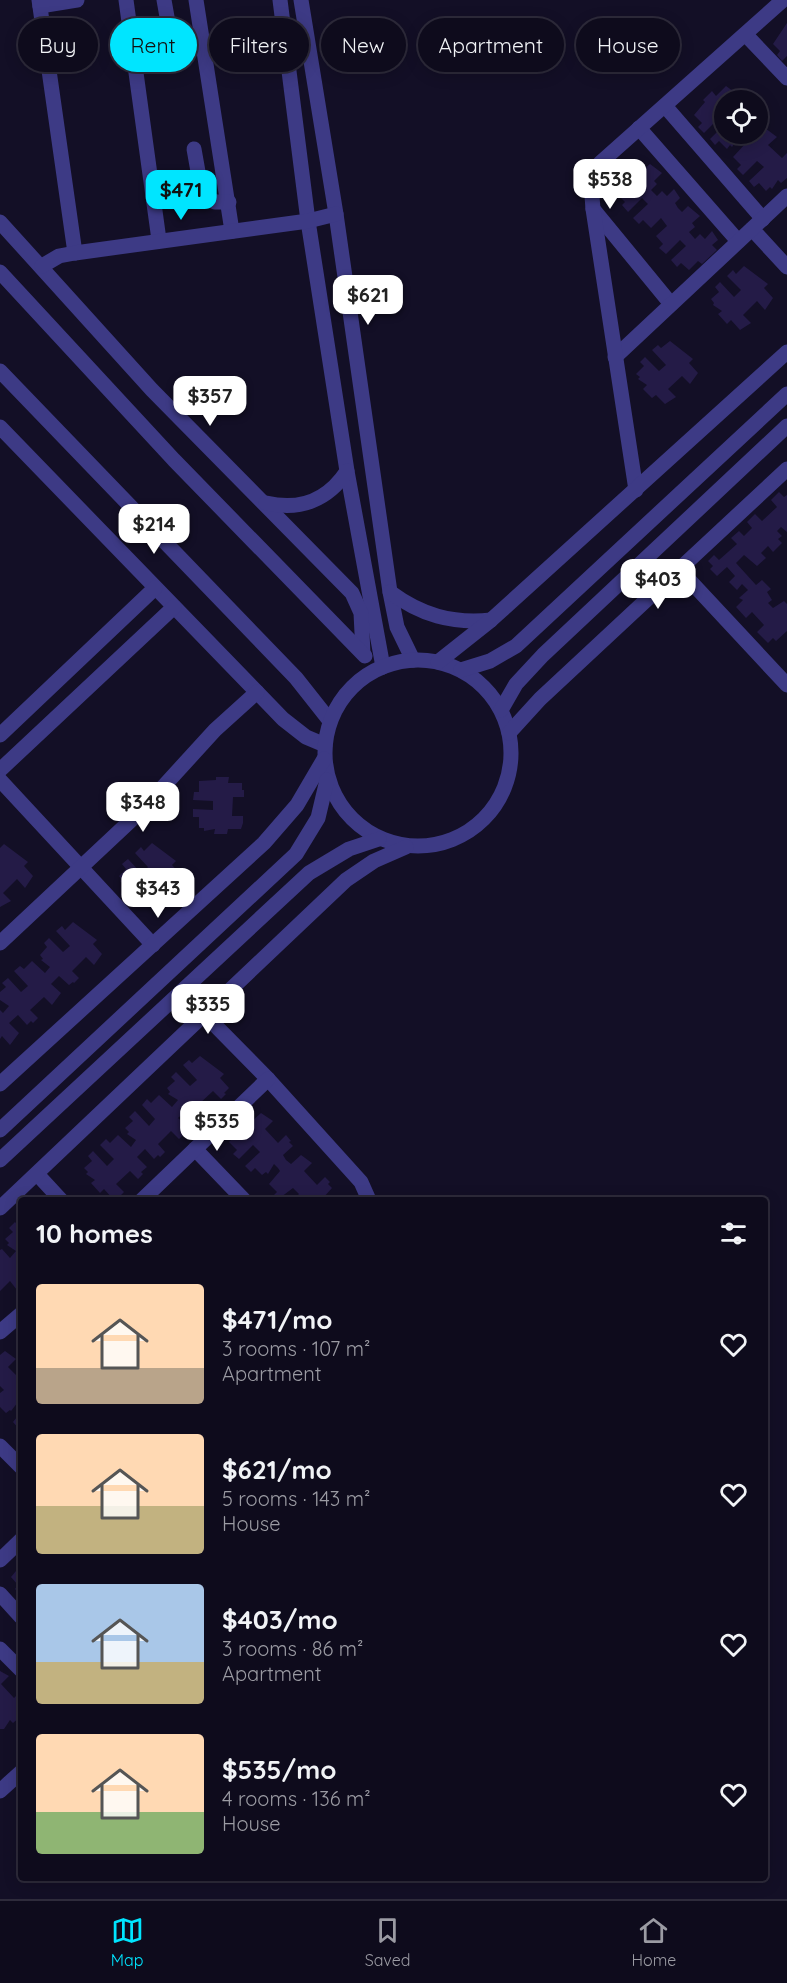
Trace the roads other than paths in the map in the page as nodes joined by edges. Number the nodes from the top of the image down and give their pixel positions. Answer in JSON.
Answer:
{"nodes":[{"id":1,"x":77,"y":0,"type":"edge"},
{"id":2,"x":126,"y":0,"type":"edge"},
{"id":3,"x":164,"y":0,"type":"edge"},
{"id":4,"x":196,"y":0,"type":"edge"},
{"id":5,"x":280,"y":0,"type":"edge"},
{"id":6,"x":301,"y":0,"type":"edge"},
{"id":7,"x":783,"y":0,"type":"edge"},
{"id":8,"x":40,"y":3,"type":"edge"},
{"id":9,"x":167,"y":18,"type":"edge"},
{"id":10,"x":746,"y":35,"type":"junction"},
{"id":11,"x":787,"y":78,"type":"edge"},
{"id":12,"x":665,"y":106,"type":"junction"},
{"id":13,"x":639,"y":128,"type":"junction"},
{"id":14,"x":194,"y":149,"type":"dead end"},
{"id":15,"x":787,"y":196,"type":"edge"},
{"id":16,"x":228,"y":202,"type":"junction"},
{"id":17,"x":593,"y":209,"type":"junction"},
{"id":18,"x":336,"y":214,"type":"junction"},
{"id":19,"x":308,"y":221,"type":"junction"},
{"id":20,"x":0,"y":222,"type":"edge"},
{"id":21,"x":757,"y":224,"type":"junction"},
{"id":22,"x":232,"y":231,"type":"junction"},
{"id":23,"x":159,"y":240,"type":"junction"},
{"id":24,"x":738,"y":241,"type":"junction"},
{"id":25,"x":75,"y":253,"type":"junction"},
{"id":26,"x":42,"y":266,"type":"junction"},
{"id":27,"x":787,"y":267,"type":"edge"},
{"id":28,"x":0,"y":272,"type":"edge"},
{"id":29,"x":670,"y":304,"type":"junction"},
{"id":30,"x":787,"y":352,"type":"edge"},
{"id":31,"x":615,"y":357,"type":"junction"},
{"id":32,"x":0,"y":371,"type":"edge"},
{"id":33,"x":787,"y":394,"type":"edge"},
{"id":34,"x":787,"y":426,"type":"edge"},
{"id":35,"x":0,"y":427,"type":"edge"},
{"id":36,"x":787,"y":469,"type":"edge"},
{"id":37,"x":347,"y":471,"type":"junction"},
{"id":38,"x":636,"y":490,"type":"junction"},
{"id":39,"x":266,"y":503,"type":"junction"},
{"id":40,"x":678,"y":568,"type":"junction"},
{"id":41,"x":155,"y":588,"type":"junction"},
{"id":42,"x":390,"y":592,"type":"junction"},
{"id":43,"x":174,"y":608,"type":"junction"},
{"id":44,"x":491,"y":620,"type":"junction"},
{"id":45,"x":363,"y":653,"type":"junction"},
{"id":46,"x":413,"y":660,"type":"junction"},
{"id":47,"x":438,"y":662,"type":"junction"},
{"id":48,"x":380,"y":668,"type":"junction"},
{"id":49,"x":460,"y":670,"type":"junction"},
{"id":50,"x":785,"y":679,"type":"edge"},
{"id":51,"x":257,"y":692,"type":"junction"},
{"id":52,"x":501,"y":710,"type":"junction"},
{"id":53,"x":330,"y":721,"type":"junction"},
{"id":54,"x":509,"y":733,"type":"junction"},
{"id":55,"x":0,"y":735,"type":"edge"},
{"id":56,"x":325,"y":752,"type":"junction"},
{"id":57,"x":0,"y":770,"type":"edge"},
{"id":58,"x":327,"y":777,"type":"junction"},
{"id":59,"x":0,"y":780,"type":"edge"},
{"id":60,"x":379,"y":839,"type":"junction"},
{"id":61,"x":406,"y":847,"type":"junction"},
{"id":62,"x":82,"y":867,"type":"junction"},
{"id":63,"x":0,"y":943,"type":"edge"},
{"id":64,"x":153,"y":945,"type":"junction"},
{"id":65,"x":205,"y":1016,"type":"junction"},
{"id":66,"x":268,"y":1079,"type":"junction"},
{"id":67,"x":0,"y":1084,"type":"edge"},
{"id":68,"x":0,"y":1130,"type":"edge"},
{"id":69,"x":195,"y":1149,"type":"junction"},
{"id":70,"x":0,"y":1160,"type":"edge"},
{"id":71,"x":37,"y":1174,"type":"junction"},
{"id":72,"x":58,"y":1197,"type":"edge"},
{"id":73,"x":145,"y":1197,"type":"edge"},
{"id":74,"x":241,"y":1197,"type":"edge"},
{"id":75,"x":368,"y":1197,"type":"edge"},
{"id":76,"x":0,"y":1208,"type":"edge"},
{"id":77,"x":18,"y":1317,"type":"edge"},
{"id":78,"x":0,"y":1332,"type":"edge"},
{"id":79,"x":0,"y":1446,"type":"edge"},
{"id":80,"x":18,"y":1464,"type":"edge"},
{"id":81,"x":18,"y":1543,"type":"edge"},
{"id":82,"x":0,"y":1560,"type":"edge"},
{"id":83,"x":0,"y":1594,"type":"edge"},
{"id":84,"x":18,"y":1614,"type":"edge"},
{"id":85,"x":0,"y":1649,"type":"edge"},
{"id":86,"x":18,"y":1667,"type":"edge"},
{"id":87,"x":18,"y":1775,"type":"edge"},
{"id":88,"x":1,"y":1789,"type":"edge"}],
"edges":[{"from":1,"to":8,"type":"street"},
{"from":2,"to":23,"type":"street"},
{"from":3,"to":9,"type":"street"},
{"from":4,"to":16,"type":"street"},
{"from":5,"to":19,"type":"street"},
{"from":6,"to":18,"type":"street"},
{"from":7,"to":10,"type":"street"},
{"from":8,"to":25,"type":"street"},
{"from":10,"to":11,"type":"street"},
{"from":10,"to":12,"type":"street"},
{"from":12,"to":13,"type":"street"},
{"from":12,"to":21,"type":"street"},
{"from":13,"to":17,"type":"street"},
{"from":13,"to":24,"type":"street"},
{"from":14,"to":16,"type":"street"},
{"from":15,"to":21,"type":"street"},
{"from":16,"to":22,"type":"street"},
{"from":17,"to":29,"type":"street"},
{"from":17,"to":31,"type":"street"},
{"from":18,"to":19,"type":"street"},
{"from":18,"to":42,"type":"street"},
{"from":19,"to":22,"type":"street"},
{"from":19,"to":37,"type":"street"},
{"from":20,"to":26,"type":"street"},
{"from":21,"to":24,"type":"street"},
{"from":21,"to":27,"type":"street"},
{"from":22,"to":23,"type":"street"},
{"from":23,"to":25,"type":"street"},
{"from":24,"to":29,"type":"street"},
{"from":25,"to":26,"type":"street"},
{"from":26,"to":39,"type":"street"},
{"from":28,"to":45,"type":"street"},
{"from":29,"to":31,"type":"street"},
{"from":30,"to":38,"type":"street"},
{"from":31,"to":38,"type":"street"},
{"from":32,"to":53,"type":"street"},
{"from":33,"to":49,"type":"street"},
{"from":34,"to":52,"type":"street"},
{"from":35,"to":41,"type":"street"},
{"from":36,"to":40,"type":"street"},
{"from":37,"to":39,"type":"street"},
{"from":37,"to":48,"type":"street"},
{"from":38,"to":44,"type":"street"},
{"from":39,"to":45,"type":"street"},
{"from":40,"to":50,"type":"street"},
{"from":40,"to":54,"type":"street"},
{"from":41,"to":43,"type":"street"},
{"from":41,"to":55,"type":"street"},
{"from":42,"to":44,"type":"street"},
{"from":42,"to":46,"type":"street"},
{"from":43,"to":51,"type":"street"},
{"from":43,"to":57,"type":"street"},
{"from":44,"to":47,"type":"street"},
{"from":45,"to":48,"type":"street"},
{"from":46,"to":47,"type":"street"},
{"from":46,"to":48,"type":"street"},
{"from":47,"to":49,"type":"street"},
{"from":48,"to":53,"type":"street"},
{"from":49,"to":52,"type":"street"},
{"from":51,"to":56,"type":"street"},
{"from":51,"to":62,"type":"street"},
{"from":52,"to":54,"type":"street"},
{"from":53,"to":56,"type":"street"},
{"from":54,"to":61,"type":"street"},
{"from":56,"to":58,"type":"street"},
{"from":56,"to":64,"type":"street"},
{"from":58,"to":60,"type":"street"},
{"from":58,"to":68,"type":"street"},
{"from":59,"to":62,"type":"street"},
{"from":60,"to":61,"type":"street"},
{"from":60,"to":70,"type":"street"},
{"from":61,"to":65,"type":"street"},
{"from":62,"to":63,"type":"street"},
{"from":62,"to":64,"type":"street"},
{"from":64,"to":67,"type":"street"},
{"from":65,"to":66,"type":"street"},
{"from":65,"to":71,"type":"street"},
{"from":66,"to":69,"type":"street"},
{"from":66,"to":75,"type":"street"},
{"from":69,"to":73,"type":"street"},
{"from":69,"to":74,"type":"street"},
{"from":71,"to":72,"type":"street"},
{"from":71,"to":76,"type":"street"},
{"from":77,"to":78,"type":"street"},
{"from":79,"to":80,"type":"street"},
{"from":81,"to":82,"type":"street"},
{"from":83,"to":84,"type":"street"},
{"from":85,"to":86,"type":"street"},
{"from":87,"to":88,"type":"street"}]}
